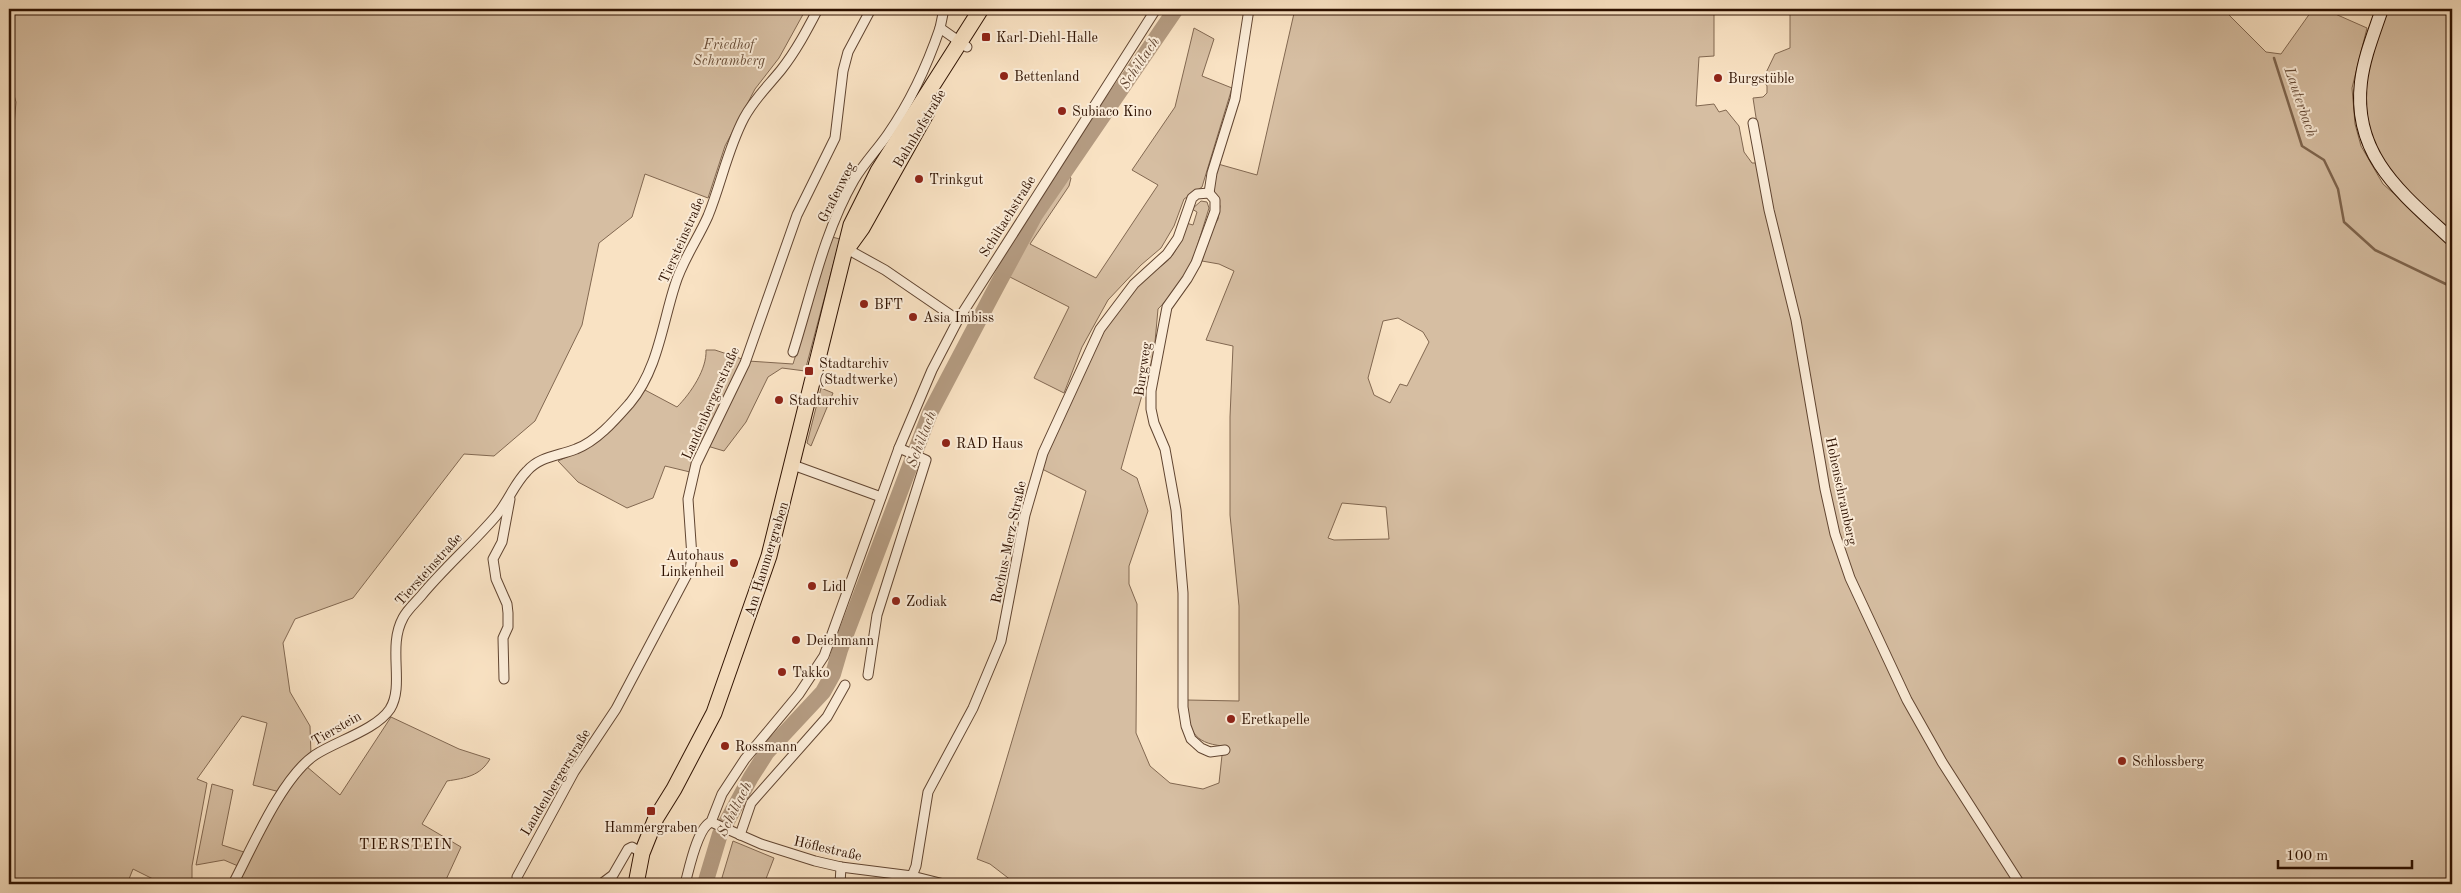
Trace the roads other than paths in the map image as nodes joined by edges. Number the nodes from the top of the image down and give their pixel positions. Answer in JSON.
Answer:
{"nodes":[{"id":1,"x":818,"y":9,"type":"edge"},
{"id":2,"x":871,"y":9,"type":"edge"},
{"id":3,"x":944,"y":9,"type":"edge"},
{"id":4,"x":981,"y":9,"type":"edge"},
{"id":5,"x":992,"y":9,"type":"edge"},
{"id":6,"x":1156,"y":9,"type":"edge"},
{"id":7,"x":1249,"y":9,"type":"edge"},
{"id":8,"x":2382,"y":9,"type":"edge"},
{"id":9,"x":940,"y":28,"type":"junction"},
{"id":10,"x":964,"y":45,"type":"junction"},
{"id":11,"x":1752,"y":124,"type":"dead end"},
{"id":12,"x":1209,"y":193,"type":"junction"},
{"id":13,"x":2452,"y":240,"type":"edge"},
{"id":14,"x":847,"y":249,"type":"junction"},
{"id":15,"x":958,"y":320,"type":"junction"},
{"id":16,"x":793,"y":352,"type":"dead end"},
{"id":17,"x":903,"y":450,"type":"junction"},
{"id":18,"x":793,"y":465,"type":"junction"},
{"id":19,"x":881,"y":497,"type":"junction"},
{"id":20,"x":510,"y":498,"type":"junction"},
{"id":21,"x":395,"y":672,"type":"joint"},
{"id":22,"x":868,"y":675,"type":"dead end"},
{"id":23,"x":504,"y":679,"type":"dead end"},
{"id":24,"x":845,"y":685,"type":"dead end"},
{"id":25,"x":1226,"y":750,"type":"dead end"},
{"id":26,"x":715,"y":823,"type":"junction"},
{"id":27,"x":740,"y":835,"type":"junction"},
{"id":28,"x":642,"y":853,"type":"junction"},
{"id":29,"x":841,"y":867,"type":"junction"},
{"id":30,"x":912,"y":876,"type":"junction"},
{"id":31,"x":517,"y":877,"type":"dead end"},
{"id":32,"x":933,"y":883,"type":"edge"},
{"id":33,"x":233,"y":884,"type":"edge"},
{"id":34,"x":601,"y":884,"type":"edge"},
{"id":35,"x":636,"y":884,"type":"edge"},
{"id":36,"x":685,"y":884,"type":"edge"},
{"id":37,"x":840,"y":884,"type":"edge"},
{"id":38,"x":944,"y":884,"type":"edge"},
{"id":39,"x":2020,"y":884,"type":"edge"}],
"edges":[{"from":1,"to":20,"type":"street","name":"Tiersteinstraße"},
{"from":2,"to":31,"type":"street","name":"Landenbergerstraße"},
{"from":3,"to":9,"type":"street","name":"Grafenweg"},
{"from":4,"to":10,"type":"main road","name":"Bahnhofstraße"},
{"from":5,"to":10,"type":"main road","name":"Bahnhofstraße"},
{"from":6,"to":15,"type":"street","name":"Schiltachstraße"},
{"from":7,"to":12,"type":"street","name":"Burgweg"},
{"from":8,"to":13,"type":"main road"},
{"from":9,"to":10,"type":"street"},
{"from":9,"to":16,"type":"street","name":"Grafenweg"},
{"from":10,"to":14,"type":"main road","name":"Bahnhofstraße"},
{"from":11,"to":39,"type":"street","name":"Hohenschramberg"},
{"from":12,"to":25,"type":"street","name":"Burgweg"},
{"from":12,"to":30,"type":"street","name":"Rochus-Merz-Straße"},
{"from":14,"to":15,"type":"street"},
{"from":14,"to":18,"type":"main road","name":"Am Hammergraben"},
{"from":15,"to":17,"type":"street","name":"Schiltachstraße"},
{"from":17,"to":19,"type":"street","name":"Schiltachstraße"},
{"from":17,"to":22,"type":"street"},
{"from":18,"to":19,"type":"street"},
{"from":18,"to":28,"type":"main road","name":"Am Hammergraben"},
{"from":19,"to":26,"type":"street","name":"Schiltachstraße"},
{"from":20,"to":21,"type":"street","name":"Tiersteinstraße"},
{"from":20,"to":23,"type":"street","name":"Tiersteinstraße"},
{"from":21,"to":33,"type":"street","name":"Tierstein"},
{"from":24,"to":27,"type":"street"},
{"from":26,"to":27,"type":"street","name":"Höflestraße"},
{"from":26,"to":36,"type":"street","name":"Schiltachstraße"},
{"from":27,"to":29,"type":"street","name":"Höflestraße"},
{"from":28,"to":34,"type":"street"},
{"from":28,"to":35,"type":"main road","name":"Am Hammergraben"},
{"from":29,"to":30,"type":"street","name":"Höflestraße"},
{"from":29,"to":37,"type":"street"},
{"from":30,"to":32,"type":"street","name":"Höflestraße"},
{"from":32,"to":38,"type":"street","name":"Höflestraße"}]}
